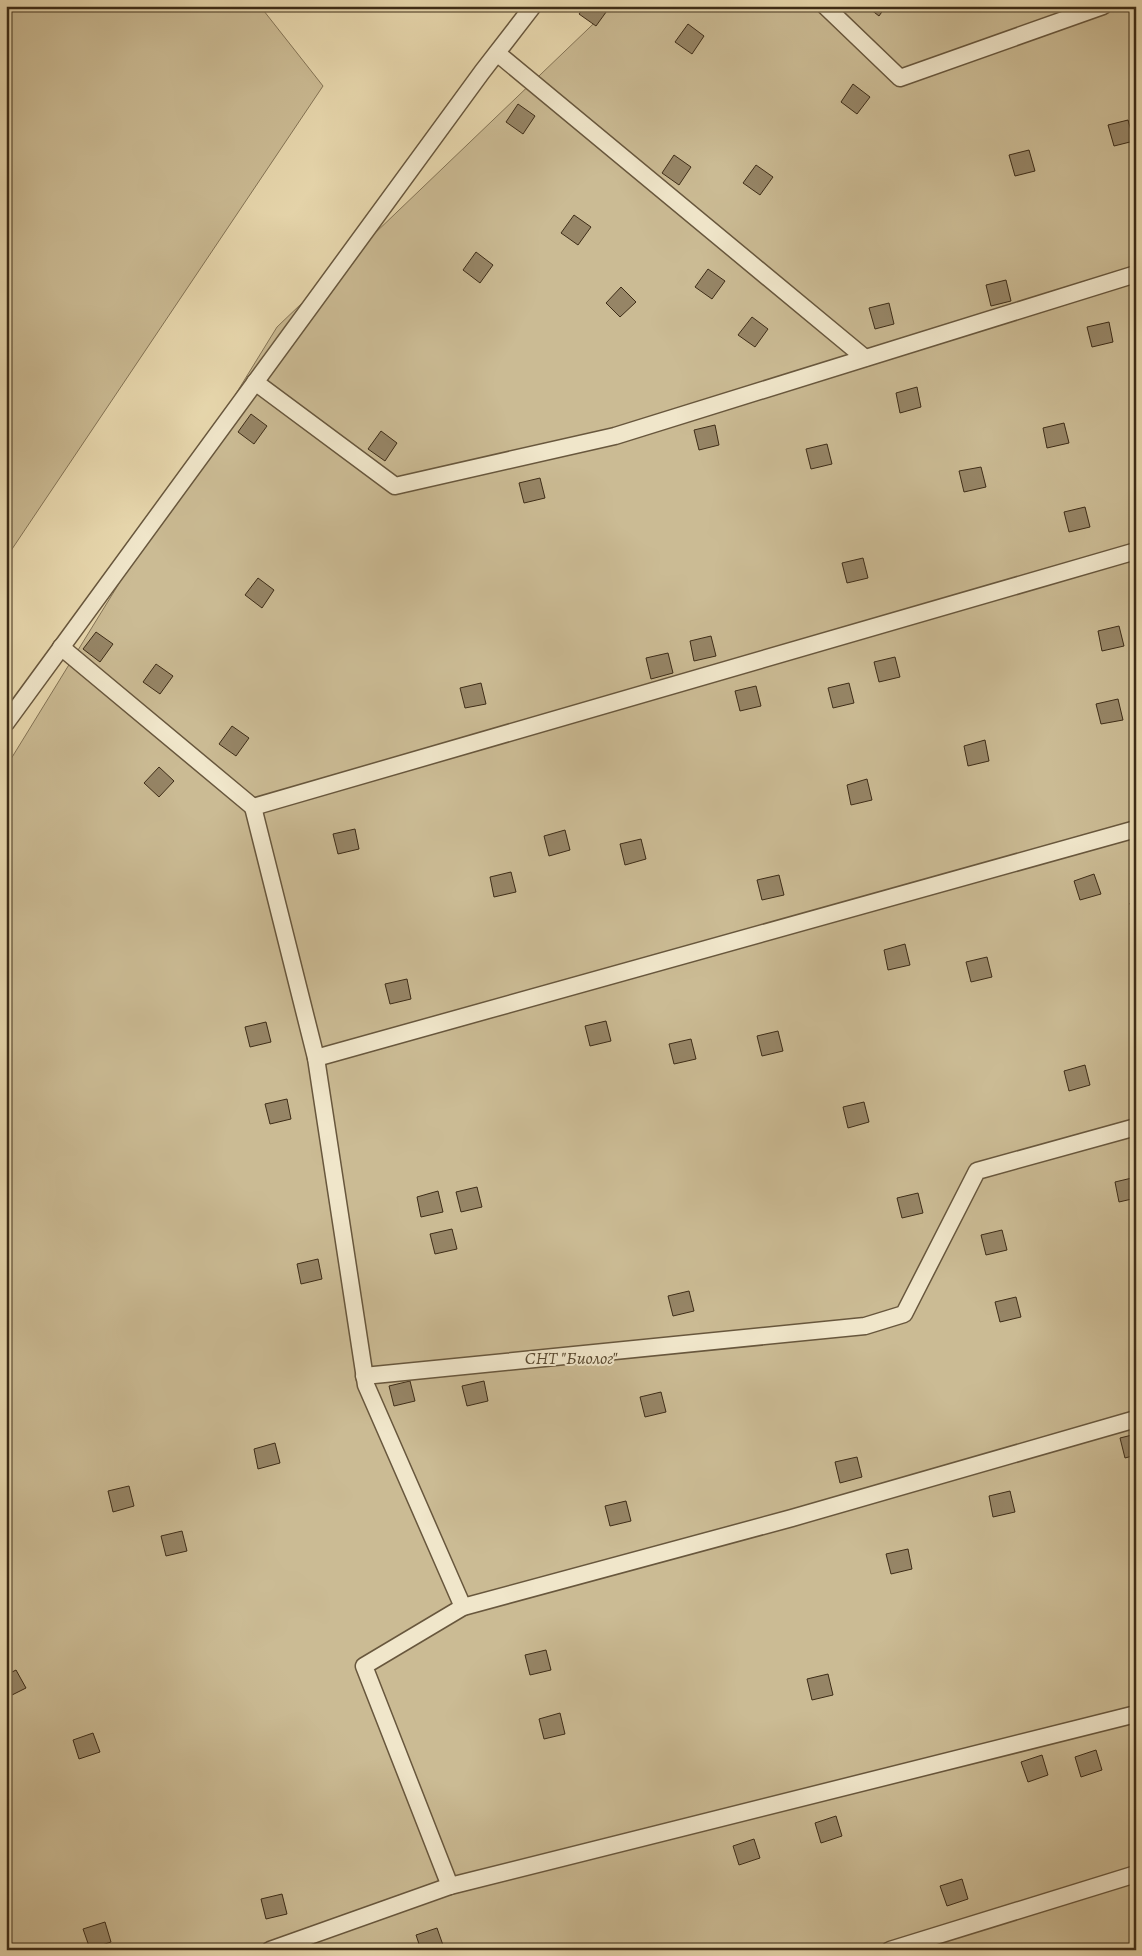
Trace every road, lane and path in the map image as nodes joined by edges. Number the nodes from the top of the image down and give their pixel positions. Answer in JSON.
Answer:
{"nodes":[{"id":1,"x":533,"y":6,"type":"edge"},
{"id":2,"x":825,"y":6,"type":"edge"},
{"id":3,"x":1099,"y":7,"type":"edge"},
{"id":4,"x":497,"y":53,"type":"junction"},
{"id":5,"x":1136,"y":274,"type":"edge"},
{"id":6,"x":865,"y":358,"type":"junction"},
{"id":7,"x":255,"y":382,"type":"junction"},
{"id":8,"x":1136,"y":551,"type":"edge"},
{"id":9,"x":61,"y":647,"type":"junction"},
{"id":10,"x":6,"y":723,"type":"edge"},
{"id":11,"x":253,"y":807,"type":"junction"},
{"id":12,"x":1136,"y":829,"type":"edge"},
{"id":13,"x":316,"y":1058,"type":"junction"},
{"id":14,"x":1136,"y":1127,"type":"edge"},
{"id":15,"x":364,"y":1376,"type":"junction"},
{"id":16,"x":1136,"y":1419,"type":"edge"},
{"id":17,"x":463,"y":1607,"type":"junction"},
{"id":18,"x":1136,"y":1714,"type":"edge"},
{"id":19,"x":1136,"y":1874,"type":"edge"},
{"id":20,"x":450,"y":1886,"type":"junction"},
{"id":21,"x":270,"y":1950,"type":"edge"},
{"id":22,"x":890,"y":1950,"type":"edge"}],
"edges":[{"from":1,"to":4,"type":"lane"},
{"from":2,"to":3,"type":"lane"},
{"from":4,"to":6,"type":"lane"},
{"from":4,"to":7,"type":"lane"},
{"from":5,"to":6,"type":"lane"},
{"from":6,"to":7,"type":"lane"},
{"from":7,"to":9,"type":"lane"},
{"from":8,"to":11,"type":"lane"},
{"from":9,"to":10,"type":"lane"},
{"from":9,"to":11,"type":"lane"},
{"from":11,"to":13,"type":"lane"},
{"from":12,"to":13,"type":"lane"},
{"from":13,"to":15,"type":"lane"},
{"from":14,"to":15,"type":"lane"},
{"from":15,"to":17,"type":"lane"},
{"from":16,"to":17,"type":"lane"},
{"from":17,"to":20,"type":"lane"},
{"from":18,"to":20,"type":"lane"},
{"from":19,"to":22,"type":"lane"},
{"from":20,"to":21,"type":"lane"}]}
